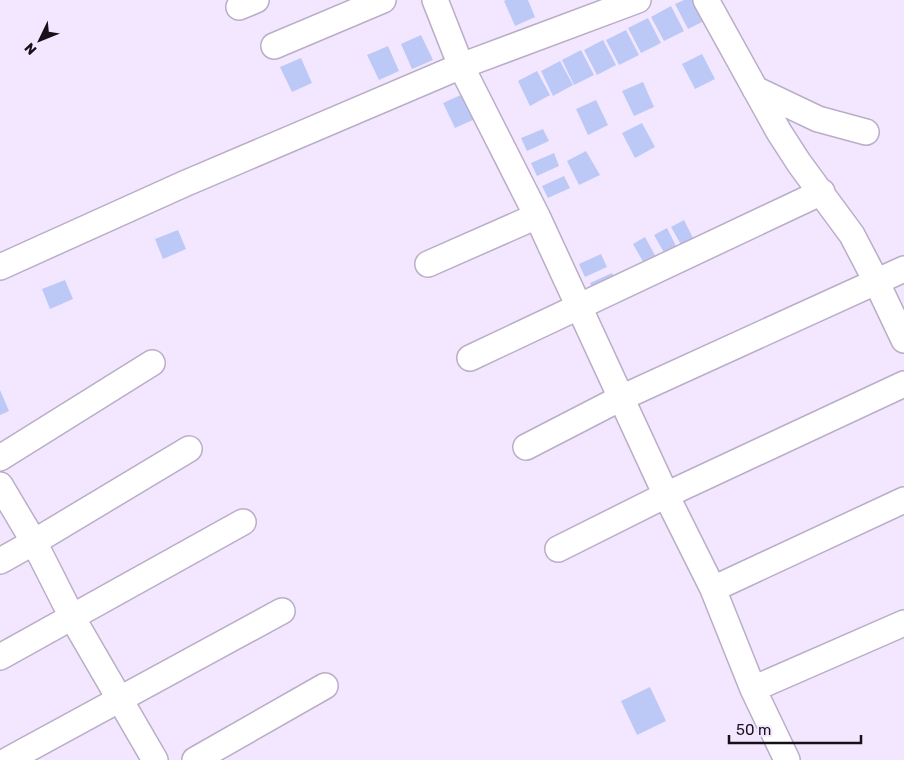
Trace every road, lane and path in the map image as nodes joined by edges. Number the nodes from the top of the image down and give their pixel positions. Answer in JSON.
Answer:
{"nodes":[{"id":1,"x":383,"y":0,"type":"edge"},
{"id":2,"x":435,"y":0,"type":"edge"},
{"id":3,"x":638,"y":0,"type":"edge"},
{"id":4,"x":706,"y":0,"type":"edge"},
{"id":5,"x":274,"y":46,"type":"dead end"},
{"id":6,"x":461,"y":66,"type":"junction"},
{"id":7,"x":756,"y":89,"type":"junction"},
{"id":8,"x":866,"y":132,"type":"dead end"},
{"id":9,"x":822,"y":192,"type":"junction"},
{"id":10,"x":537,"y":216,"type":"junction"},
{"id":11,"x":428,"y":264,"type":"dead end"},
{"id":12,"x":0,"y":267,"type":"edge"},
{"id":13,"x":904,"y":269,"type":"edge"},
{"id":14,"x":876,"y":281,"type":"junction"},
{"id":15,"x":579,"y":307,"type":"junction"},
{"id":16,"x":904,"y":340,"type":"edge"},
{"id":17,"x":470,"y":358,"type":"dead end"},
{"id":18,"x":152,"y":362,"type":"dead end"},
{"id":19,"x":904,"y":384,"type":"edge"},
{"id":20,"x":621,"y":398,"type":"junction"},
{"id":21,"x":526,"y":447,"type":"dead end"},
{"id":22,"x":189,"y":449,"type":"dead end"},
{"id":23,"x":0,"y":458,"type":"edge"},
{"id":24,"x":0,"y":485,"type":"edge"},
{"id":25,"x":666,"y":495,"type":"junction"},
{"id":26,"x":904,"y":500,"type":"edge"},
{"id":27,"x":243,"y":522,"type":"dead end"},
{"id":28,"x":34,"y":542,"type":"junction"},
{"id":29,"x":558,"y":549,"type":"dead end"},
{"id":30,"x":0,"y":561,"type":"edge"},
{"id":31,"x":713,"y":589,"type":"junction"},
{"id":32,"x":282,"y":611,"type":"dead end"},
{"id":33,"x":72,"y":617,"type":"junction"},
{"id":34,"x":904,"y":623,"type":"edge"},
{"id":35,"x":0,"y":657,"type":"edge"},
{"id":36,"x":325,"y":686,"type":"dead end"},
{"id":37,"x":753,"y":689,"type":"junction"},
{"id":38,"x":120,"y":699,"type":"junction"},
{"id":39,"x":8,"y":760,"type":"edge"},
{"id":40,"x":155,"y":760,"type":"edge"},
{"id":41,"x":195,"y":760,"type":"edge"},
{"id":42,"x":787,"y":760,"type":"edge"}],
"edges":[{"from":1,"to":5,"type":"street"},
{"from":2,"to":6,"type":"street"},
{"from":3,"to":6,"type":"street"},
{"from":4,"to":7,"type":"street"},
{"from":6,"to":10,"type":"street"},
{"from":6,"to":12,"type":"street"},
{"from":7,"to":8,"type":"street"},
{"from":7,"to":9,"type":"street"},
{"from":9,"to":14,"type":"street"},
{"from":9,"to":15,"type":"street"},
{"from":10,"to":11,"type":"street"},
{"from":10,"to":15,"type":"street"},
{"from":13,"to":14,"type":"street"},
{"from":14,"to":16,"type":"street"},
{"from":14,"to":20,"type":"street"},
{"from":15,"to":17,"type":"street"},
{"from":15,"to":20,"type":"street"},
{"from":18,"to":23,"type":"street"},
{"from":19,"to":25,"type":"street"},
{"from":20,"to":21,"type":"street"},
{"from":20,"to":25,"type":"street"},
{"from":22,"to":28,"type":"street"},
{"from":24,"to":28,"type":"street"},
{"from":25,"to":29,"type":"street"},
{"from":25,"to":31,"type":"street"},
{"from":26,"to":31,"type":"street"},
{"from":27,"to":33,"type":"street"},
{"from":28,"to":30,"type":"street"},
{"from":28,"to":33,"type":"street"},
{"from":31,"to":37,"type":"street"},
{"from":32,"to":38,"type":"street"},
{"from":33,"to":35,"type":"street"},
{"from":33,"to":38,"type":"street"},
{"from":34,"to":37,"type":"street"},
{"from":36,"to":41,"type":"street"},
{"from":37,"to":42,"type":"street"},
{"from":38,"to":39,"type":"street"},
{"from":38,"to":40,"type":"street"}]}
